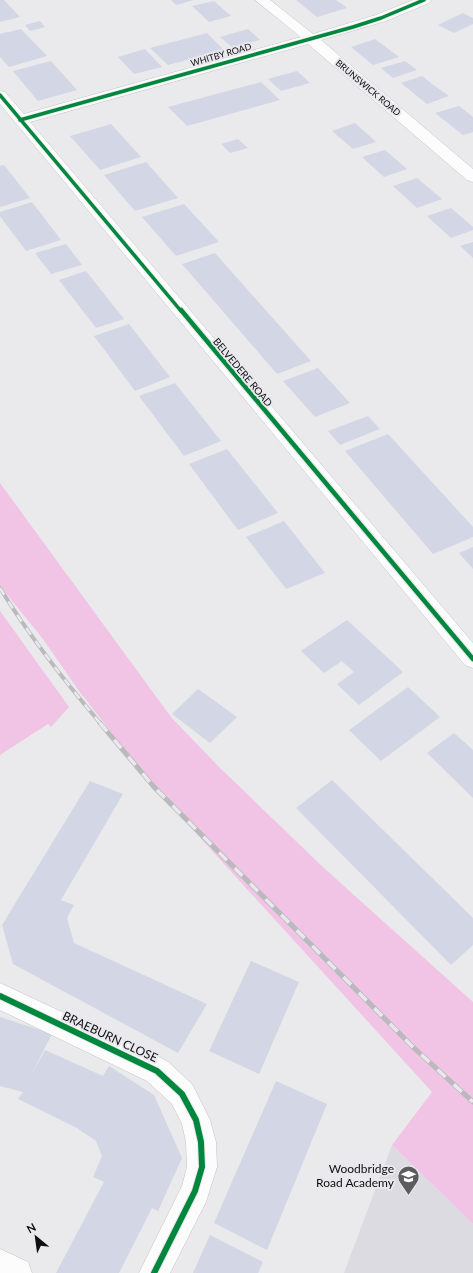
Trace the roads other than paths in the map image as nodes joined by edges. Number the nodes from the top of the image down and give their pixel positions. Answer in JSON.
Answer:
{"nodes":[{"id":1,"x":262,"y":0,"type":"edge"},
{"id":2,"x":424,"y":0,"type":"edge"},
{"id":3,"x":310,"y":38,"type":"junction"},
{"id":4,"x":0,"y":95,"type":"edge"},
{"id":5,"x":20,"y":120,"type":"junction"},
{"id":6,"x":473,"y":177,"type":"edge"},
{"id":7,"x":473,"y":659,"type":"edge"},
{"id":8,"x":0,"y":996,"type":"edge"},
{"id":9,"x":0,"y":1264,"type":"edge"},
{"id":10,"x":17,"y":1273,"type":"edge"},
{"id":11,"x":154,"y":1273,"type":"edge"}],
"edges":[{"from":1,"to":3,"type":"street","name":"BRUNSWICK ROAD"},
{"from":2,"to":3,"type":"street","name":"WHITBY ROAD"},
{"from":3,"to":5,"type":"street","name":"WHITBY ROAD"},
{"from":3,"to":6,"type":"street","name":"BRUNSWICK ROAD"},
{"from":4,"to":5,"type":"street","name":"BELVEDERE ROAD"},
{"from":5,"to":7,"type":"street","name":"BELVEDERE ROAD"},
{"from":8,"to":11,"type":"street","name":"BRAEBURN CLOSE"},
{"from":9,"to":10,"type":"street"}]}
